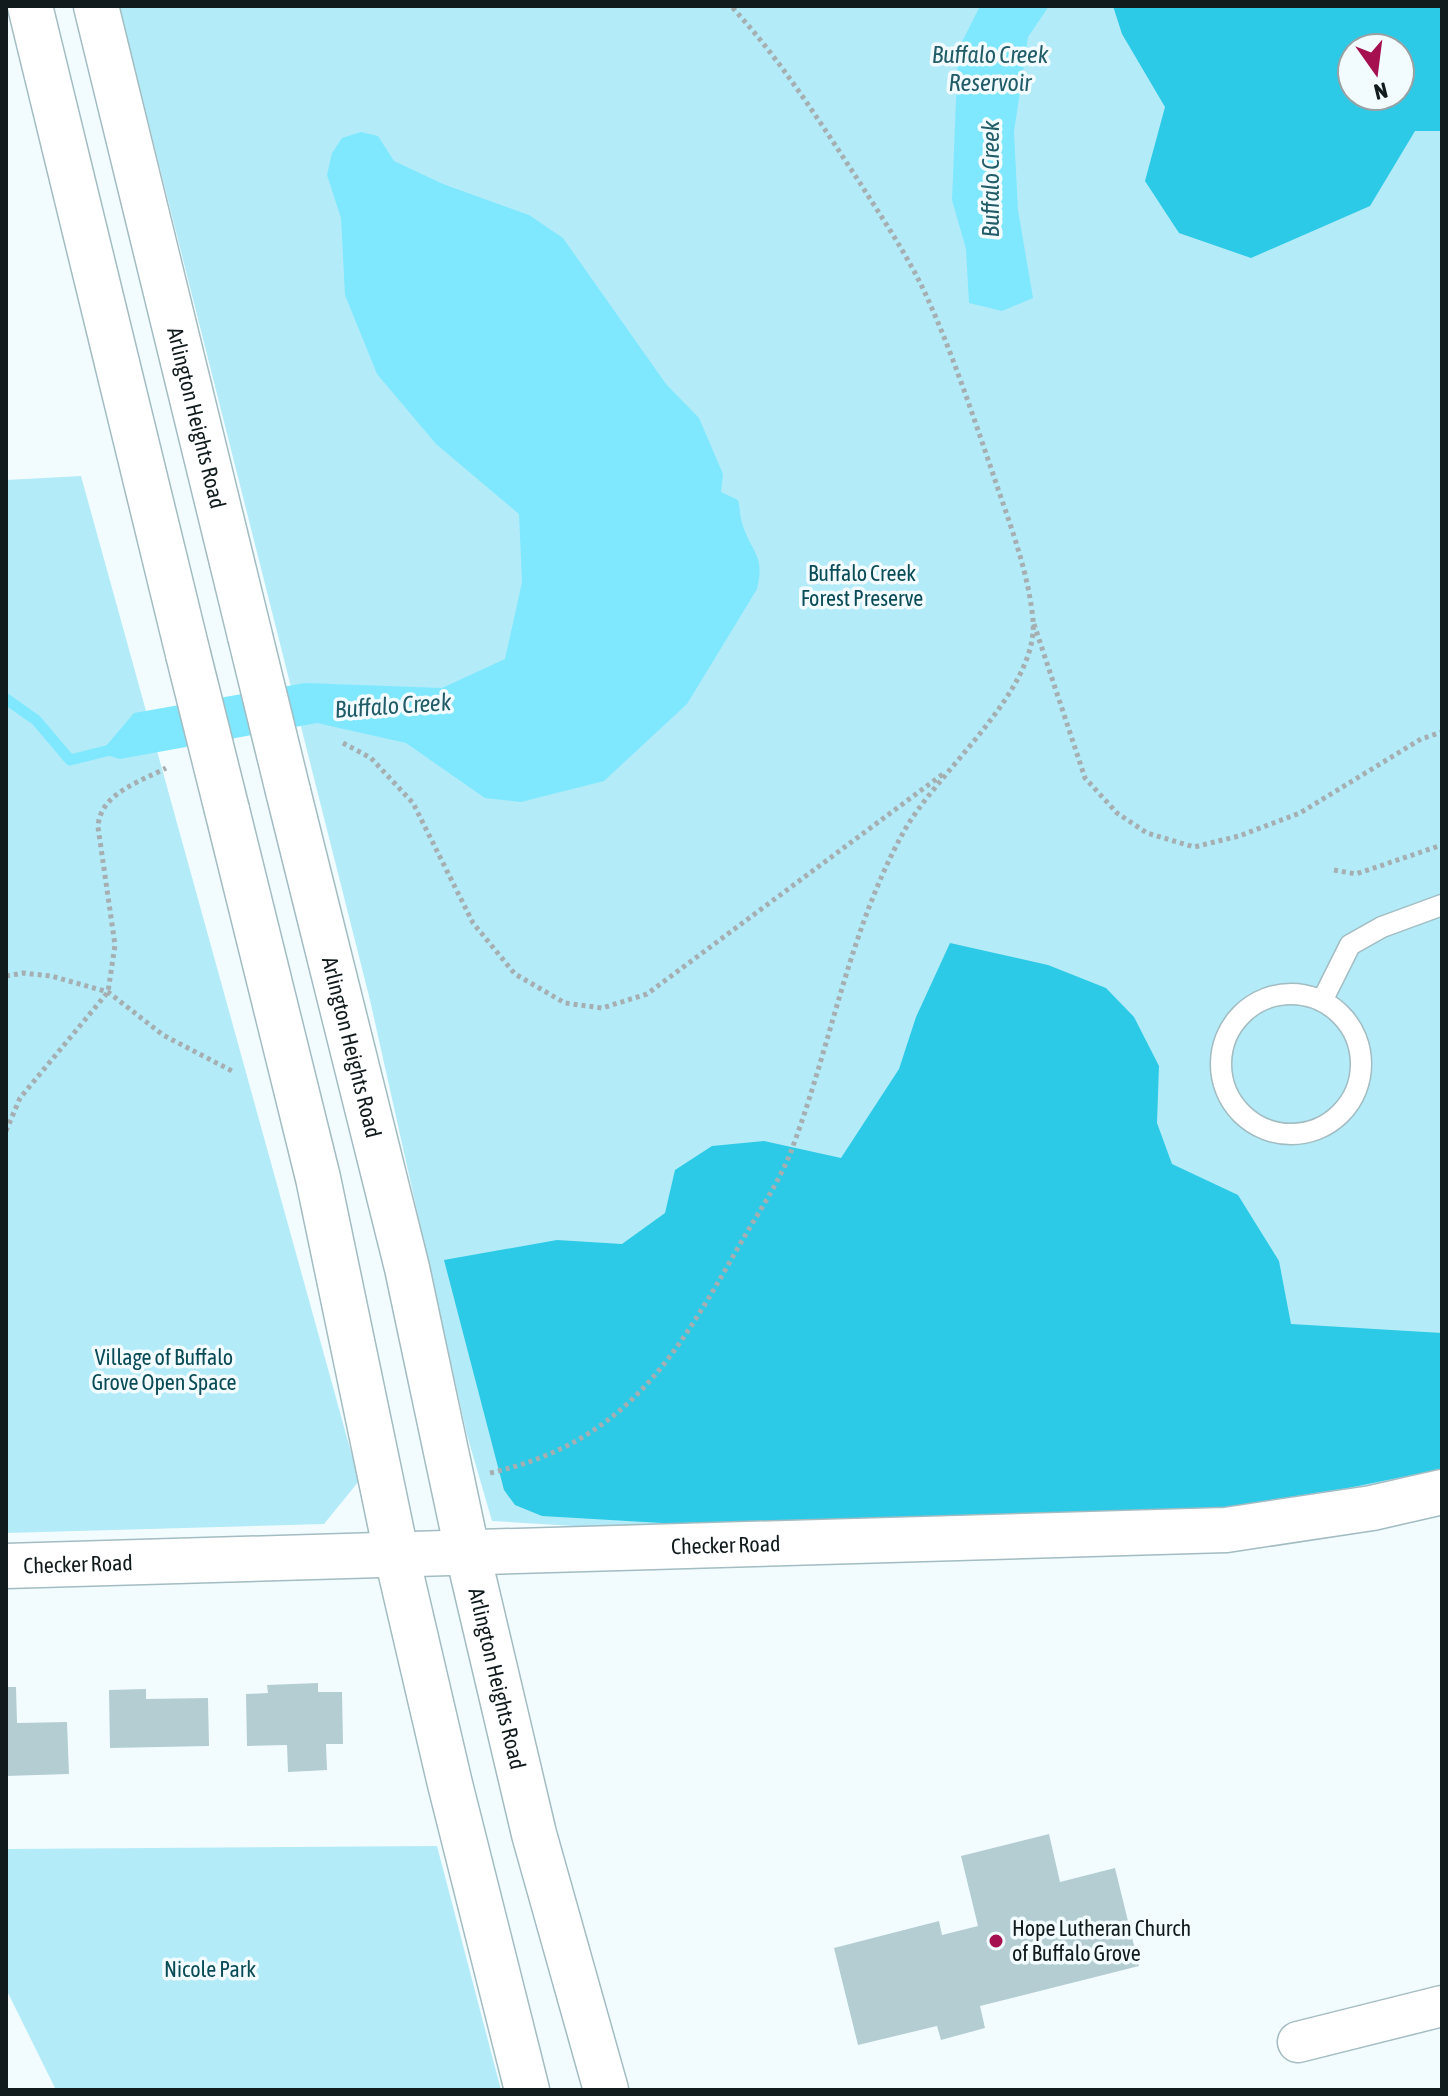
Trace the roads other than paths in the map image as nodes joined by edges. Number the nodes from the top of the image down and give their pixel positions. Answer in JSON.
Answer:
{"nodes":[{"id":1,"x":30,"y":6,"type":"edge"},
{"id":2,"x":96,"y":6,"type":"edge"},
{"id":3,"x":1442,"y":905,"type":"edge"},
{"id":4,"x":1322,"y":1001,"type":"junction"},
{"id":5,"x":1442,"y":1492,"type":"edge"},
{"id":6,"x":467,"y":1550,"type":"junction"},
{"id":7,"x":397,"y":1557,"type":"junction"},
{"id":8,"x":6,"y":1566,"type":"edge"},
{"id":9,"x":1442,"y":2006,"type":"edge"},
{"id":10,"x":1298,"y":2042,"type":"dead end"},
{"id":11,"x":527,"y":2090,"type":"edge"},
{"id":12,"x":606,"y":2090,"type":"edge"}],
"edges":[{"from":1,"to":7,"type":"main road","bridge":true},
{"from":2,"to":6,"type":"main road","name":"Arlington Heights Road","bridge":true},
{"from":3,"to":4,"type":"lane"},
{"from":4,"to":4,"type":"lane"},
{"from":5,"to":6,"type":"main road","name":"Checker Road"},
{"from":6,"to":7,"type":"main road","name":"Checker Road"},
{"from":6,"to":12,"type":"main road","name":"Arlington Heights Road"},
{"from":7,"to":8,"type":"main road","name":"Checker Road"},
{"from":7,"to":11,"type":"main road"},
{"from":9,"to":10,"type":"street"}]}
